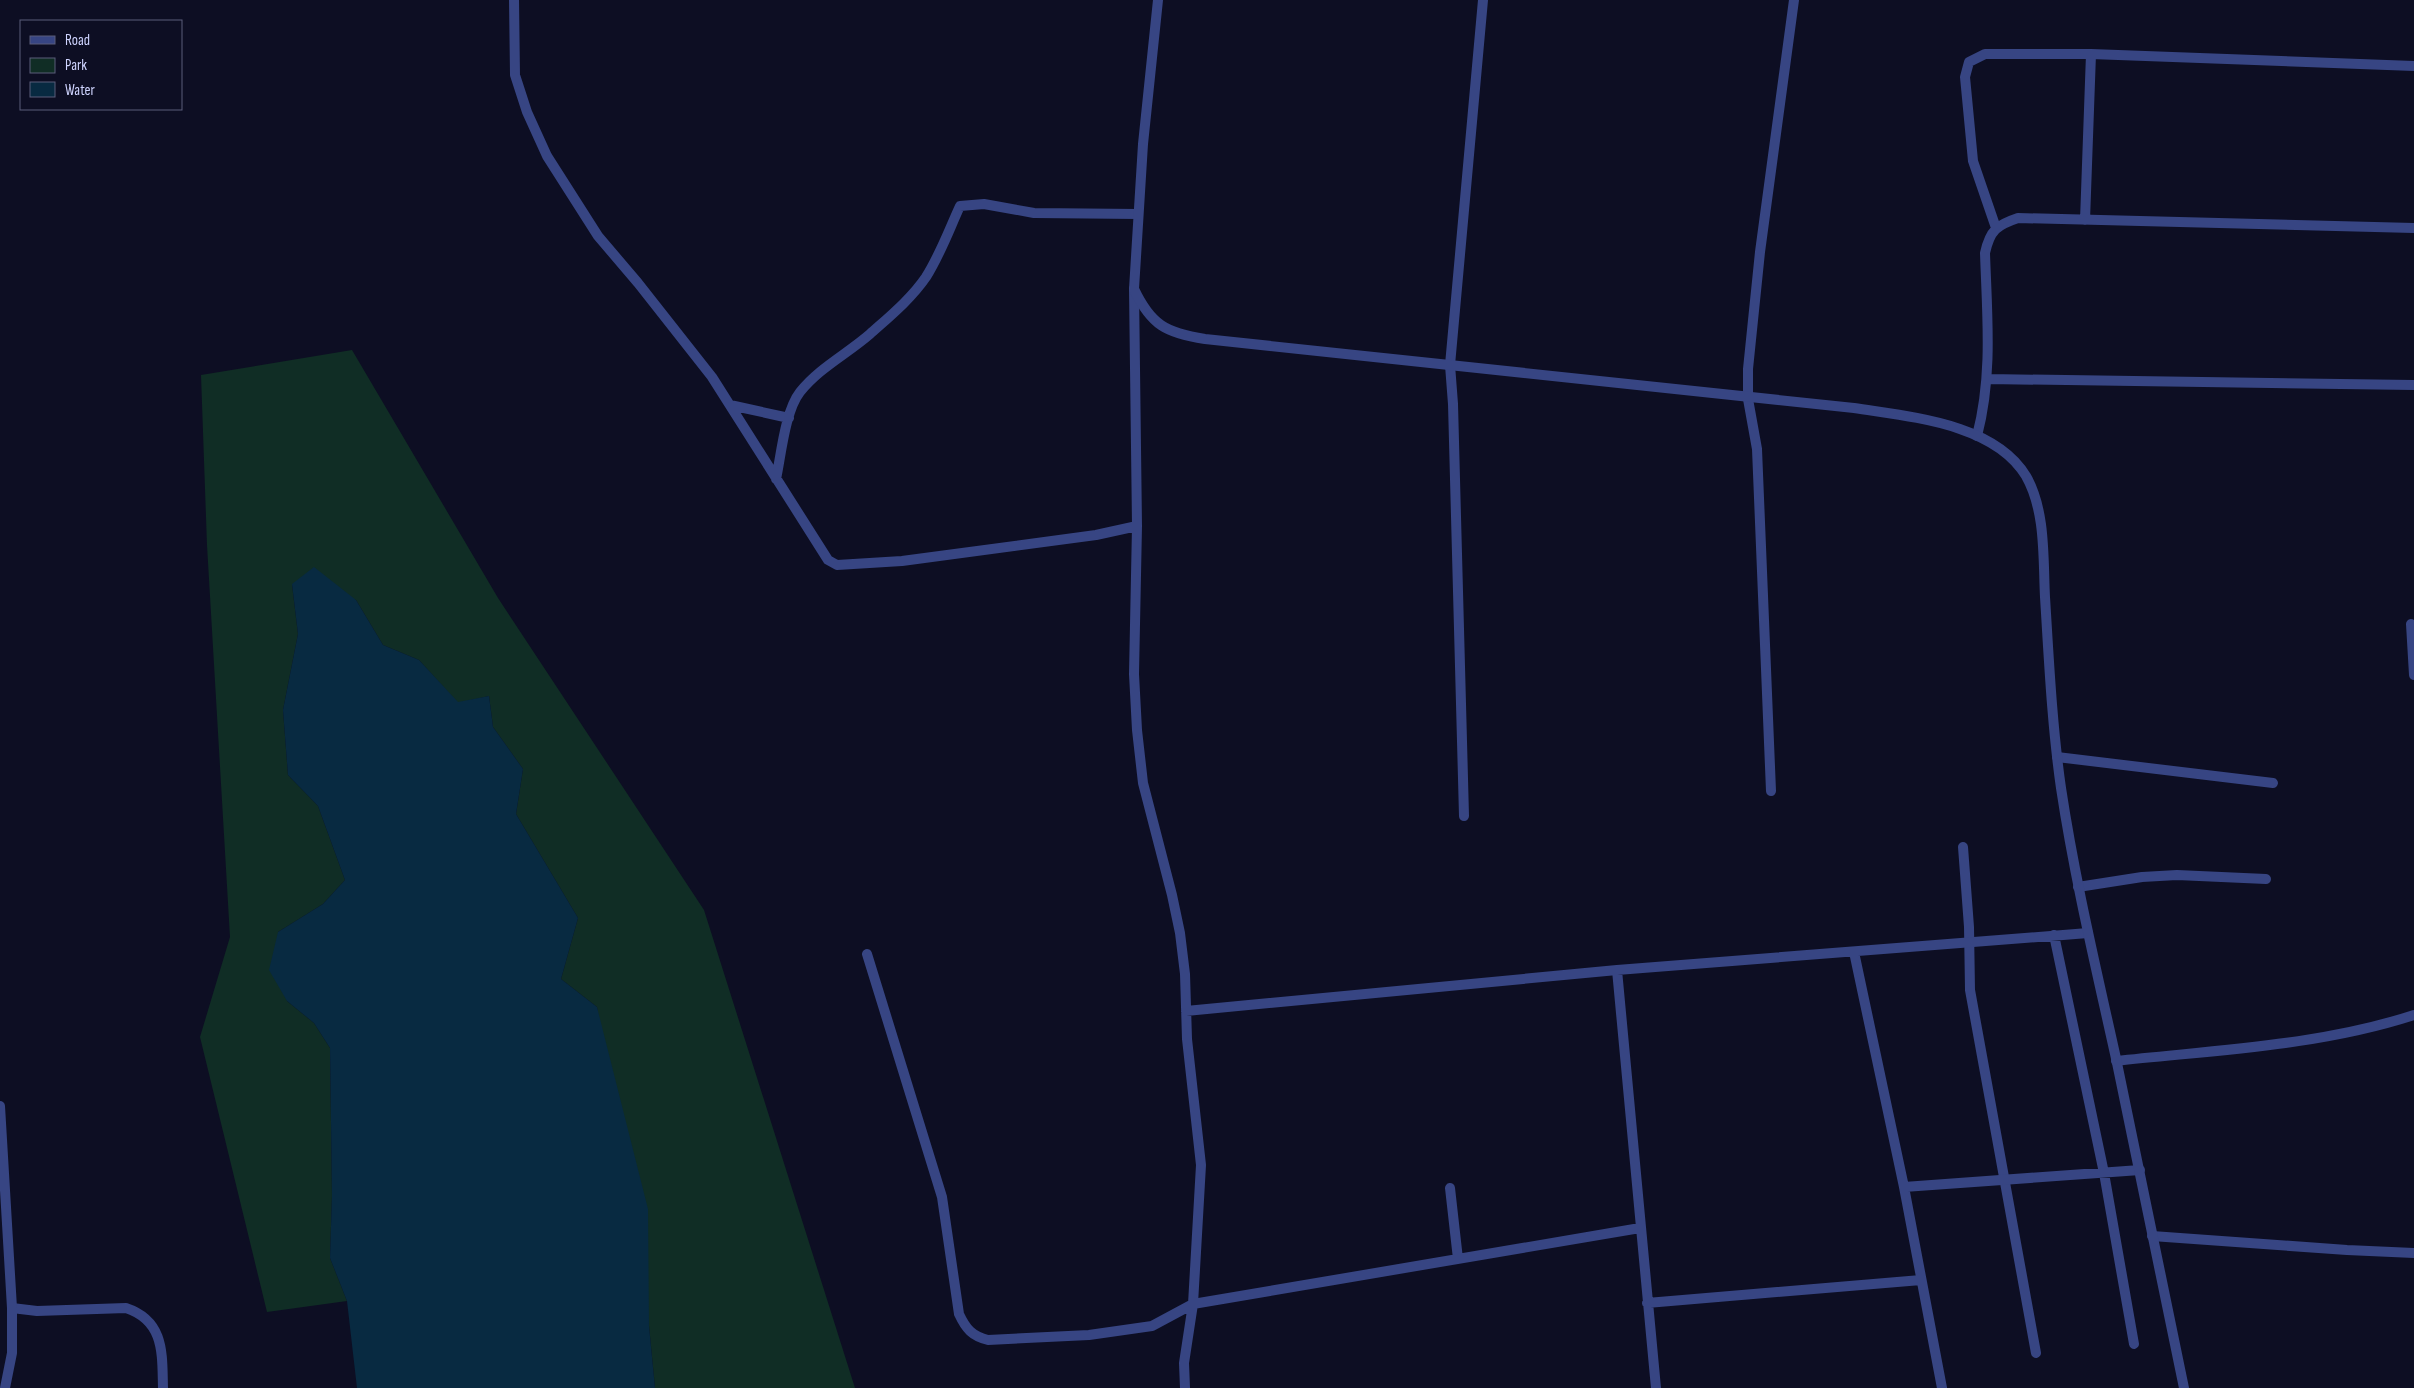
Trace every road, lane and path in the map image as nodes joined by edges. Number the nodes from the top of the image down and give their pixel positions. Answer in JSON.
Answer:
{"nodes":[{"id":1,"x":514,"y":0,"type":"edge"},
{"id":2,"x":1158,"y":0,"type":"edge"},
{"id":3,"x":1482,"y":0,"type":"edge"},
{"id":4,"x":1794,"y":0,"type":"edge"},
{"id":5,"x":2091,"y":54,"type":"junction"},
{"id":6,"x":2414,"y":66,"type":"edge"},
{"id":7,"x":1138,"y":214,"type":"junction"},
{"id":8,"x":2085,"y":220,"type":"junction"},
{"id":9,"x":1996,"y":228,"type":"junction"},
{"id":10,"x":2414,"y":228,"type":"edge"},
{"id":11,"x":1134,"y":289,"type":"junction"},
{"id":12,"x":1450,"y":365,"type":"junction"},
{"id":13,"x":1988,"y":380,"type":"junction"},
{"id":14,"x":2414,"y":385,"type":"edge"},
{"id":15,"x":1748,"y":398,"type":"junction"},
{"id":16,"x":730,"y":405,"type":"junction"},
{"id":17,"x":789,"y":418,"type":"junction"},
{"id":18,"x":1977,"y":436,"type":"junction"},
{"id":19,"x":776,"y":480,"type":"junction"},
{"id":20,"x":1136,"y":526,"type":"junction"},
{"id":21,"x":2411,"y":624,"type":"dead end"},
{"id":22,"x":2414,"y":675,"type":"edge"},
{"id":23,"x":2057,"y":757,"type":"junction"},
{"id":24,"x":2273,"y":783,"type":"dead end"},
{"id":25,"x":1771,"y":791,"type":"dead end"},
{"id":26,"x":1464,"y":816,"type":"dead end"},
{"id":27,"x":1963,"y":847,"type":"dead end"},
{"id":28,"x":2266,"y":878,"type":"dead end"},
{"id":29,"x":2078,"y":887,"type":"junction"},
{"id":30,"x":2088,"y":933,"type":"junction"},
{"id":31,"x":2054,"y":936,"type":"junction"},
{"id":32,"x":1969,"y":943,"type":"junction"},
{"id":33,"x":1854,"y":952,"type":"junction"},
{"id":34,"x":867,"y":954,"type":"dead end"},
{"id":35,"x":1617,"y":970,"type":"junction"},
{"id":36,"x":1186,"y":1011,"type":"junction"},
{"id":37,"x":2414,"y":1014,"type":"edge"},
{"id":38,"x":2116,"y":1061,"type":"junction"},
{"id":39,"x":0,"y":1106,"type":"edge"},
{"id":40,"x":2140,"y":1170,"type":"junction"},
{"id":41,"x":2104,"y":1173,"type":"junction"},
{"id":42,"x":2004,"y":1180,"type":"junction"},
{"id":43,"x":1904,"y":1187,"type":"junction"},
{"id":44,"x":1450,"y":1188,"type":"dead end"},
{"id":45,"x":1640,"y":1228,"type":"junction"},
{"id":46,"x":2152,"y":1236,"type":"junction"},
{"id":47,"x":2414,"y":1253,"type":"edge"},
{"id":48,"x":1458,"y":1259,"type":"junction"},
{"id":49,"x":1921,"y":1280,"type":"junction"},
{"id":50,"x":1647,"y":1303,"type":"junction"},
{"id":51,"x":1193,"y":1304,"type":"junction"},
{"id":52,"x":12,"y":1308,"type":"junction"},
{"id":53,"x":2134,"y":1344,"type":"dead end"},
{"id":54,"x":2036,"y":1352,"type":"dead end"},
{"id":55,"x":5,"y":1388,"type":"edge"},
{"id":56,"x":163,"y":1388,"type":"edge"},
{"id":57,"x":1185,"y":1388,"type":"edge"},
{"id":58,"x":1656,"y":1388,"type":"edge"},
{"id":59,"x":1942,"y":1388,"type":"edge"},
{"id":60,"x":2184,"y":1388,"type":"edge"}],
"edges":[{"from":1,"to":16,"type":"street"},
{"from":2,"to":7,"type":"street"},
{"from":3,"to":12,"type":"street"},
{"from":4,"to":15,"type":"street"},
{"from":5,"to":6,"type":"street"},
{"from":5,"to":8,"type":"street"},
{"from":5,"to":9,"type":"street"},
{"from":7,"to":11,"type":"street"},
{"from":7,"to":17,"type":"street"},
{"from":8,"to":9,"type":"street"},
{"from":8,"to":10,"type":"street"},
{"from":9,"to":13,"type":"street"},
{"from":11,"to":12,"type":"street"},
{"from":11,"to":20,"type":"street"},
{"from":12,"to":15,"type":"street"},
{"from":12,"to":26,"type":"street"},
{"from":13,"to":14,"type":"street"},
{"from":13,"to":18,"type":"street"},
{"from":15,"to":18,"type":"street"},
{"from":15,"to":25,"type":"street"},
{"from":16,"to":17,"type":"street"},
{"from":16,"to":19,"type":"street"},
{"from":17,"to":19,"type":"street"},
{"from":18,"to":23,"type":"street"},
{"from":19,"to":20,"type":"street"},
{"from":20,"to":36,"type":"street"},
{"from":21,"to":22,"type":"street"},
{"from":23,"to":24,"type":"street"},
{"from":23,"to":29,"type":"street"},
{"from":27,"to":32,"type":"street"},
{"from":28,"to":29,"type":"street"},
{"from":29,"to":30,"type":"street"},
{"from":30,"to":31,"type":"street"},
{"from":30,"to":38,"type":"street"},
{"from":31,"to":32,"type":"street"},
{"from":31,"to":41,"type":"street"},
{"from":32,"to":33,"type":"street"},
{"from":32,"to":42,"type":"street"},
{"from":33,"to":35,"type":"street"},
{"from":33,"to":43,"type":"street"},
{"from":34,"to":51,"type":"street"},
{"from":35,"to":36,"type":"street"},
{"from":35,"to":45,"type":"street"},
{"from":36,"to":51,"type":"street"},
{"from":37,"to":38,"type":"street"},
{"from":38,"to":40,"type":"street"},
{"from":39,"to":52,"type":"street"},
{"from":40,"to":41,"type":"street"},
{"from":40,"to":46,"type":"street"},
{"from":41,"to":42,"type":"street"},
{"from":41,"to":53,"type":"street"},
{"from":42,"to":43,"type":"street"},
{"from":42,"to":54,"type":"street"},
{"from":43,"to":49,"type":"street"},
{"from":44,"to":48,"type":"street"},
{"from":45,"to":48,"type":"street"},
{"from":45,"to":50,"type":"street"},
{"from":46,"to":47,"type":"street"},
{"from":46,"to":60,"type":"street"},
{"from":48,"to":51,"type":"street"},
{"from":49,"to":50,"type":"street"},
{"from":49,"to":59,"type":"street"},
{"from":50,"to":58,"type":"street"},
{"from":51,"to":57,"type":"street"},
{"from":52,"to":55,"type":"street"},
{"from":52,"to":56,"type":"street"}]}
